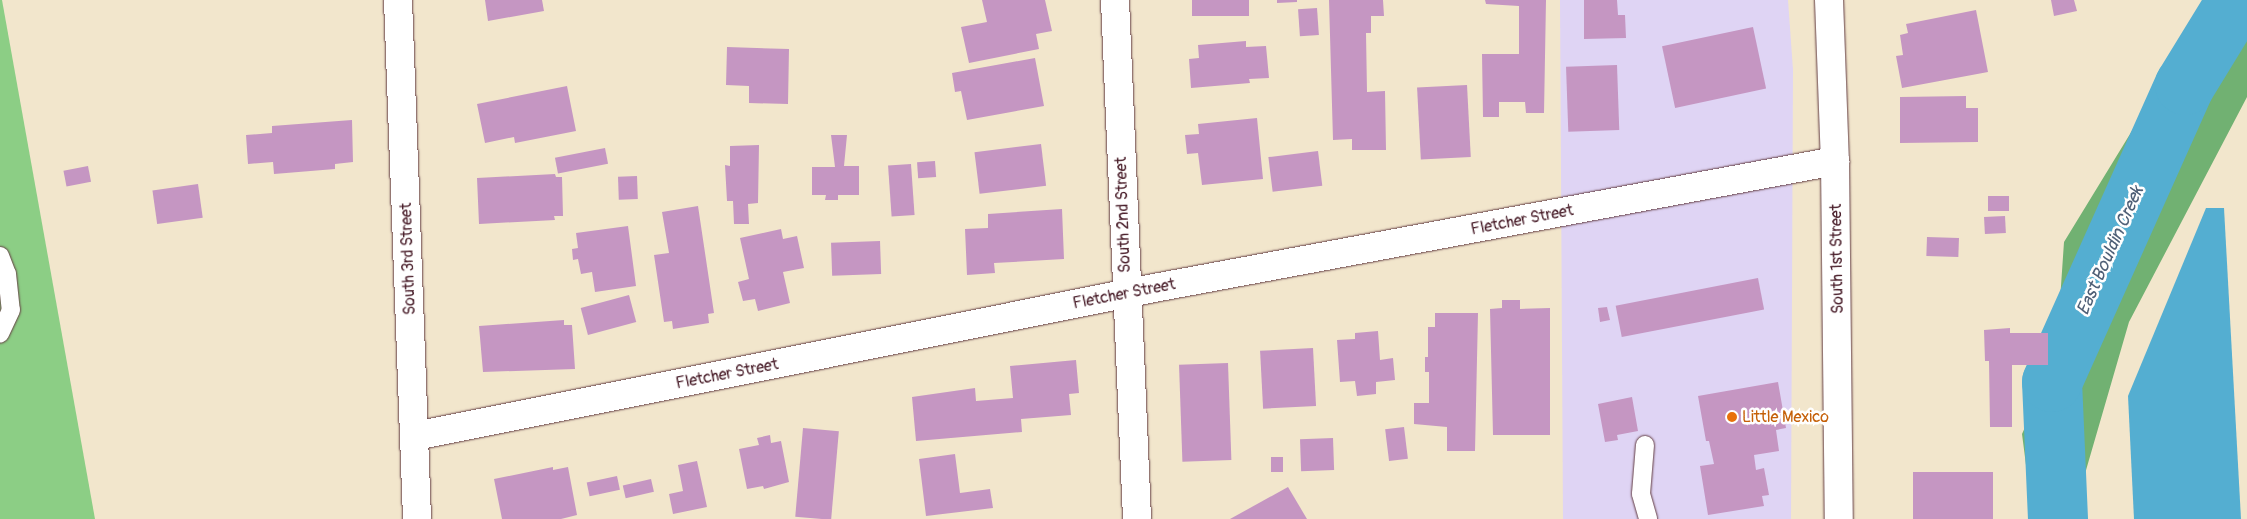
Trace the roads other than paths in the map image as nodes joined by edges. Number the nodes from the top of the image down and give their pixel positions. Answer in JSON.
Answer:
{"nodes":[{"id":1,"x":398,"y":0,"type":"edge"},
{"id":2,"x":1115,"y":0,"type":"edge"},
{"id":3,"x":1829,"y":0,"type":"edge"},
{"id":4,"x":1835,"y":161,"type":"junction"},
{"id":5,"x":0,"y":256,"type":"edge"},
{"id":6,"x":1126,"y":294,"type":"junction"},
{"id":7,"x":0,"y":334,"type":"edge"},
{"id":8,"x":415,"y":436,"type":"junction"},
{"id":9,"x":1645,"y":445,"type":"dead end"},
{"id":10,"x":417,"y":519,"type":"edge"},
{"id":11,"x":1137,"y":519,"type":"edge"},
{"id":12,"x":1648,"y":519,"type":"edge"},
{"id":13,"x":1839,"y":519,"type":"edge"}],
"edges":[{"from":1,"to":8,"type":"street","name":"South 3rd Street"},
{"from":2,"to":6,"type":"street","name":"South 2nd Street"},
{"from":3,"to":4,"type":"street","name":"South 1st Street"},
{"from":4,"to":6,"type":"street","name":"Fletcher Street"},
{"from":4,"to":13,"type":"street","name":"South 1st Street"},
{"from":5,"to":7,"type":"lane"},
{"from":6,"to":8,"type":"street","name":"Fletcher Street"},
{"from":6,"to":11,"type":"street","name":"South 2nd Street"},
{"from":8,"to":10,"type":"street","name":"South 3rd Street"},
{"from":9,"to":12,"type":"lane"}]}
